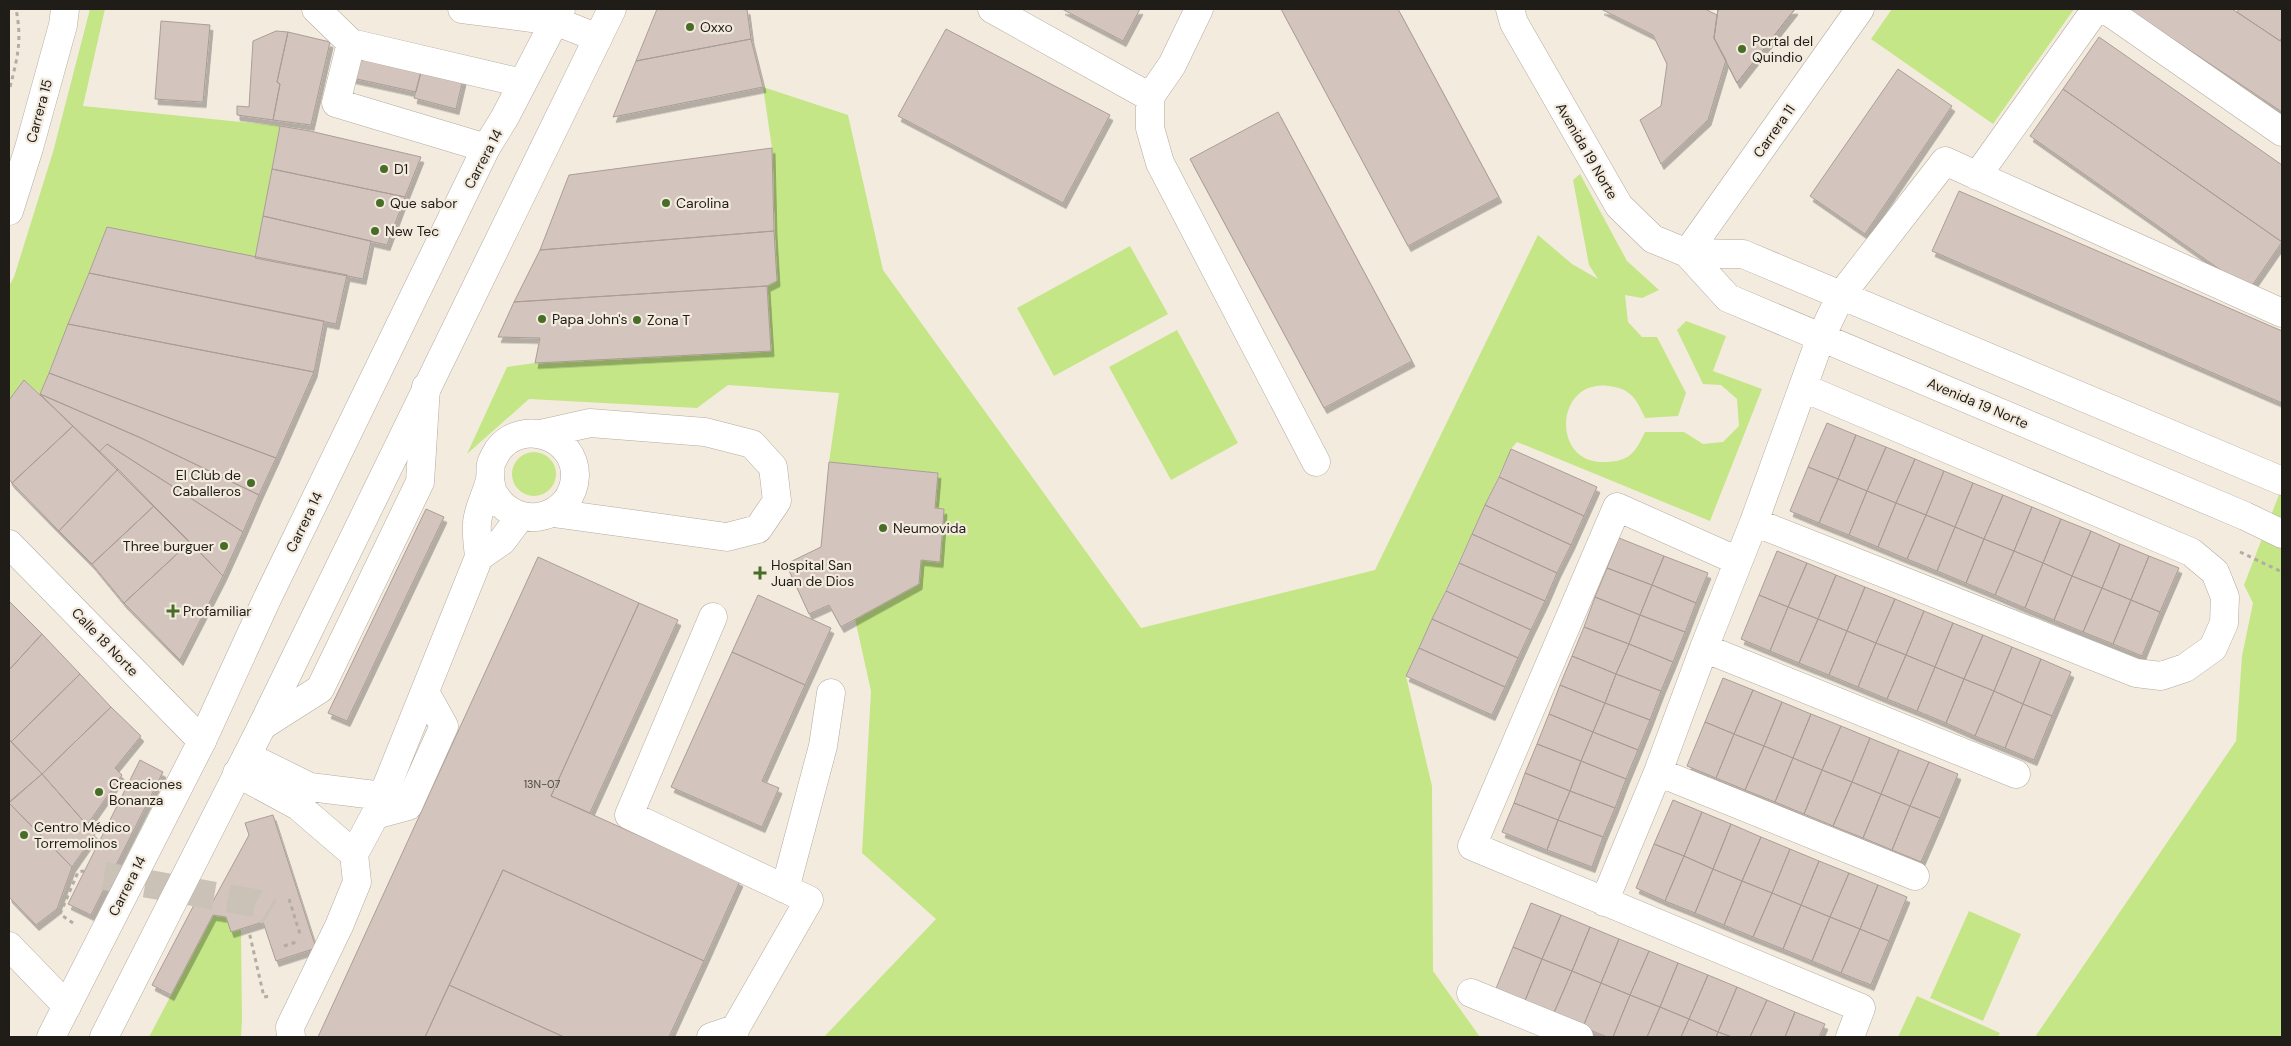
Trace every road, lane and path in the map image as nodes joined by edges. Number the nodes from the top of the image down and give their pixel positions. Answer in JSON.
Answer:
{"nodes":[{"id":1,"x":16,"y":9,"type":"edge"},
{"id":2,"x":65,"y":9,"type":"edge"},
{"id":3,"x":316,"y":9,"type":"edge"},
{"id":4,"x":462,"y":9,"type":"edge"},
{"id":5,"x":612,"y":9,"type":"edge"},
{"id":6,"x":992,"y":9,"type":"edge"},
{"id":7,"x":1199,"y":9,"type":"edge"},
{"id":8,"x":1491,"y":9,"type":"edge"},
{"id":9,"x":1860,"y":9,"type":"edge"},
{"id":10,"x":2096,"y":9,"type":"edge"},
{"id":11,"x":2105,"y":9,"type":"edge"},
{"id":12,"x":558,"y":15,"type":"edge"},
{"id":13,"x":1512,"y":16,"type":"edge"},
{"id":14,"x":598,"y":38,"type":"junction"},
{"id":15,"x":350,"y":44,"type":"junction"},
{"id":16,"x":522,"y":83,"type":"junction"},
{"id":17,"x":9,"y":92,"type":"edge"},
{"id":18,"x":1150,"y":97,"type":"junction"},
{"id":19,"x":2282,"y":132,"type":"edge"},
{"id":20,"x":486,"y":148,"type":"junction"},
{"id":21,"x":1978,"y":176,"type":"junction"},
{"id":22,"x":9,"y":211,"type":"edge"},
{"id":23,"x":1687,"y":253,"type":"junction"},
{"id":24,"x":1841,"y":295,"type":"junction"},
{"id":25,"x":2282,"y":313,"type":"edge"},
{"id":26,"x":1821,"y":337,"type":"junction"},
{"id":27,"x":426,"y":387,"type":"junction"},
{"id":28,"x":1804,"y":388,"type":"junction"},
{"id":29,"x":541,"y":434,"type":"junction"},
{"id":30,"x":1316,"y":462,"type":"dead end"},
{"id":31,"x":2274,"y":477,"type":"edge"},
{"id":32,"x":490,"y":480,"type":"junction"},
{"id":33,"x":554,"y":513,"type":"junction"},
{"id":34,"x":520,"y":517,"type":"junction"},
{"id":35,"x":1754,"y":522,"type":"junction"},
{"id":36,"x":2282,"y":534,"type":"edge"},
{"id":37,"x":9,"y":544,"type":"edge"},
{"id":38,"x":2232,"y":548,"type":"dead end"},
{"id":39,"x":479,"y":557,"type":"junction"},
{"id":40,"x":1738,"y":561,"type":"junction"},
{"id":41,"x":2282,"y":572,"type":"edge"},
{"id":42,"x":713,"y":617,"type":"dead end"},
{"id":43,"x":1704,"y":648,"type":"junction"},
{"id":44,"x":831,"y":693,"type":"dead end"},
{"id":45,"x":262,"y":726,"type":"junction"},
{"id":46,"x":202,"y":741,"type":"junction"},
{"id":47,"x":242,"y":764,"type":"junction"},
{"id":48,"x":1658,"y":772,"type":"junction"},
{"id":49,"x":2016,"y":774,"type":"dead end"},
{"id":50,"x":379,"y":805,"type":"junction"},
{"id":51,"x":354,"y":854,"type":"junction"},
{"id":52,"x":84,"y":871,"type":"dead end"},
{"id":53,"x":1915,"y":876,"type":"dead end"},
{"id":54,"x":785,"y":889,"type":"junction"},
{"id":55,"x":289,"y":899,"type":"dead end"},
{"id":56,"x":1604,"y":902,"type":"junction"},
{"id":57,"x":77,"y":926,"type":"dead end"},
{"id":58,"x":248,"y":927,"type":"dead end"},
{"id":59,"x":302,"y":941,"type":"dead end"},
{"id":60,"x":9,"y":946,"type":"edge"},
{"id":61,"x":1471,"y":993,"type":"dead end"},
{"id":62,"x":277,"y":994,"type":"dead end"},
{"id":63,"x":66,"y":1006,"type":"junction"},
{"id":64,"x":726,"y":1035,"type":"edge"},
{"id":65,"x":51,"y":1037,"type":"edge"},
{"id":66,"x":104,"y":1037,"type":"edge"},
{"id":67,"x":291,"y":1037,"type":"edge"},
{"id":68,"x":1579,"y":1037,"type":"edge"},
{"id":69,"x":1850,"y":1037,"type":"edge"}],
"edges":[{"from":1,"to":17,"type":"path"},
{"from":2,"to":22,"type":"street","name":"Carrera 15"},
{"from":3,"to":15,"type":"street"},
{"from":4,"to":12,"type":"street"},
{"from":5,"to":14,"type":"street"},
{"from":6,"to":18,"type":"street"},
{"from":7,"to":18,"type":"street"},
{"from":8,"to":13,"type":"street","name":"Avenida 19 Norte"},
{"from":9,"to":23,"type":"street","name":"Carrera 11"},
{"from":10,"to":21,"type":"street"},
{"from":11,"to":19,"type":"street"},
{"from":12,"to":14,"type":"street"},
{"from":12,"to":16,"type":"street","name":"Carrera 14"},
{"from":13,"to":23,"type":"street","name":"Avenida 19 Norte"},
{"from":14,"to":27,"type":"street"},
{"from":15,"to":16,"type":"street"},
{"from":15,"to":20,"type":"street"},
{"from":16,"to":20,"type":"street","name":"Carrera 14"},
{"from":18,"to":30,"type":"street"},
{"from":20,"to":46,"type":"street","name":"Carrera 14"},
{"from":21,"to":24,"type":"street"},
{"from":21,"to":25,"type":"street"},
{"from":23,"to":24,"type":"street","name":"Avenida 19 Norte"},
{"from":23,"to":26,"type":"street","name":"Avenida 19 Norte"},
{"from":24,"to":26,"type":"street"},
{"from":24,"to":31,"type":"street","name":"Avenida 19 Norte"},
{"from":26,"to":28,"type":"street"},
{"from":26,"to":36,"type":"street","name":"Avenida 19 Norte"},
{"from":27,"to":45,"type":"street"},
{"from":27,"to":45,"type":"street"},
{"from":28,"to":35,"type":"street"},
{"from":28,"to":35,"type":"street"},
{"from":29,"to":32,"type":"street"},
{"from":29,"to":33,"type":"street"},
{"from":29,"to":33,"type":"street"},
{"from":32,"to":34,"type":"street"},
{"from":32,"to":39,"type":"street"},
{"from":33,"to":34,"type":"street"},
{"from":34,"to":39,"type":"street"},
{"from":35,"to":40,"type":"street"},
{"from":37,"to":46,"type":"street","name":"Calle 18 Norte"},
{"from":38,"to":41,"type":"path"},
{"from":39,"to":50,"type":"street"},
{"from":40,"to":43,"type":"street"},
{"from":40,"to":56,"type":"street"},
{"from":42,"to":54,"type":"street"},
{"from":43,"to":48,"type":"street"},
{"from":43,"to":49,"type":"street"},
{"from":44,"to":54,"type":"street"},
{"from":45,"to":47,"type":"street"},
{"from":46,"to":63,"type":"street","name":"Carrera 14"},
{"from":47,"to":50,"type":"street"},
{"from":47,"to":51,"type":"street"},
{"from":47,"to":66,"type":"street"},
{"from":48,"to":53,"type":"street"},
{"from":48,"to":56,"type":"street"},
{"from":50,"to":51,"type":"street"},
{"from":51,"to":67,"type":"street"},
{"from":52,"to":57,"type":"path"},
{"from":54,"to":64,"type":"street"},
{"from":55,"to":59,"type":"path"},
{"from":56,"to":69,"type":"street"},
{"from":58,"to":62,"type":"path"},
{"from":60,"to":63,"type":"street"},
{"from":61,"to":68,"type":"street"},
{"from":63,"to":65,"type":"street","name":"Carrera 14"}]}
